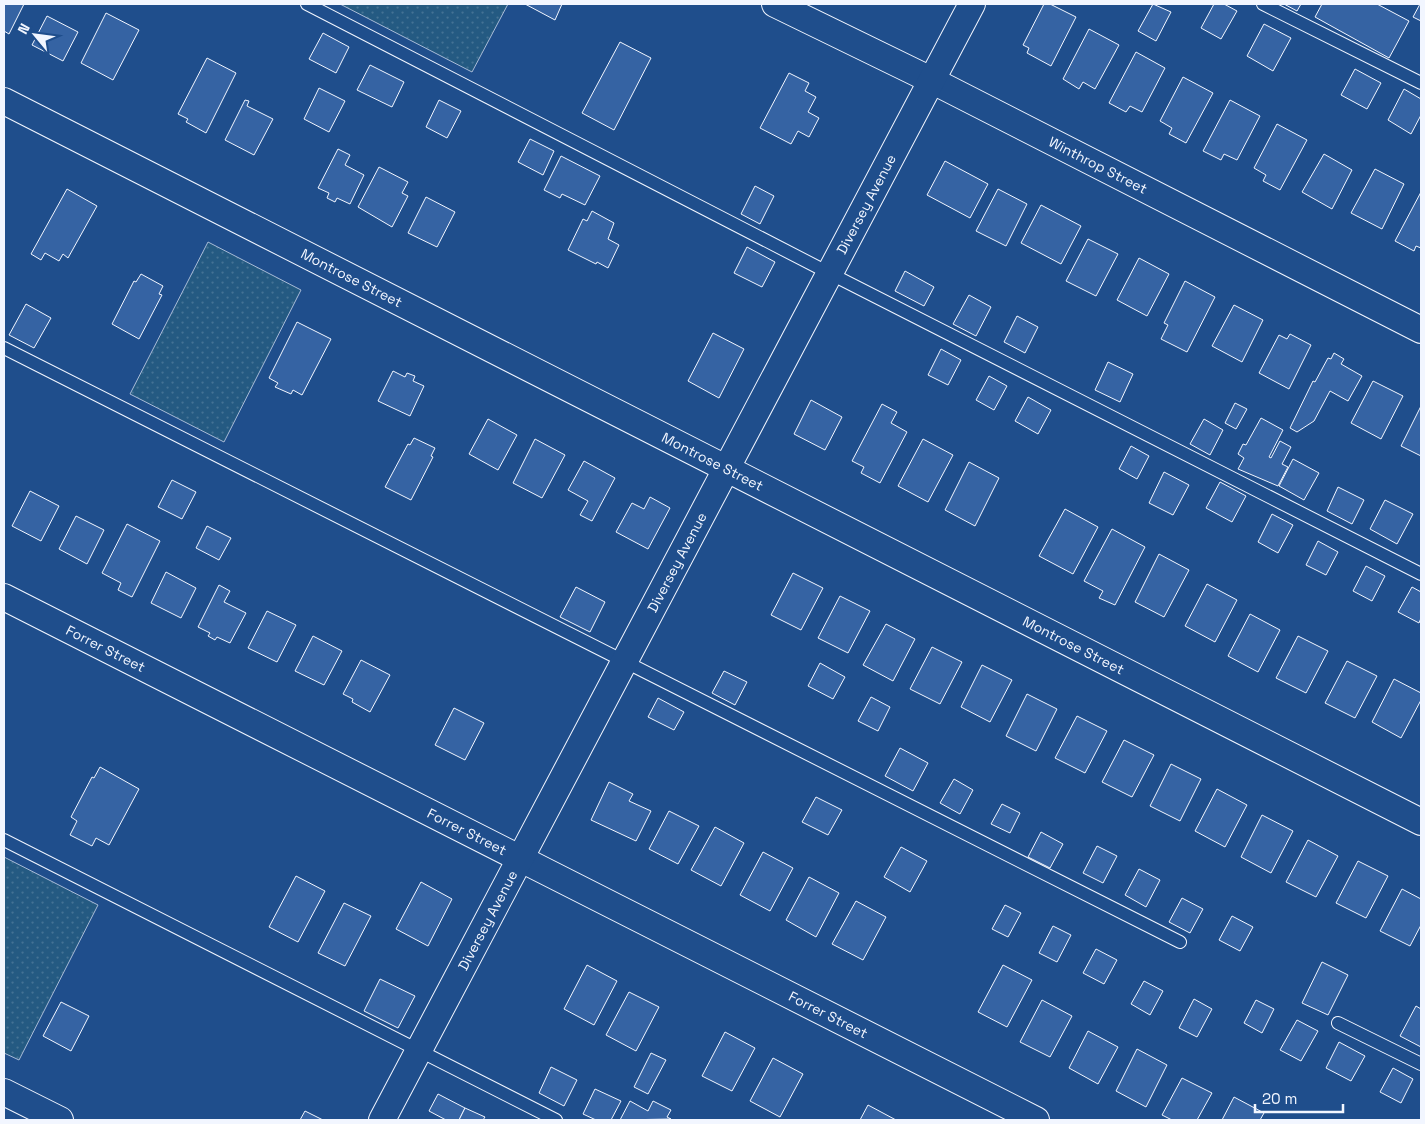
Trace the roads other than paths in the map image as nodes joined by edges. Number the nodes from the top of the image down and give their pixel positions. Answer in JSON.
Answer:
{"nodes":[{"id":1,"x":307,"y":4,"type":"edge"},
{"id":2,"x":775,"y":4,"type":"edge"},
{"id":3,"x":972,"y":4,"type":"edge"},
{"id":4,"x":1263,"y":4,"type":"edge"},
{"id":5,"x":931,"y":80,"type":"junction"},
{"id":6,"x":1421,"y":83,"type":"edge"},
{"id":7,"x":4,"y":101,"type":"edge"},
{"id":8,"x":829,"y":273,"type":"junction"},
{"id":9,"x":1421,"y":330,"type":"edge"},
{"id":10,"x":4,"y":348,"type":"edge"},
{"id":11,"x":727,"y":469,"type":"junction"},
{"id":12,"x":1421,"y":574,"type":"edge"},
{"id":13,"x":4,"y":597,"type":"edge"},
{"id":14,"x":625,"y":661,"type":"junction"},
{"id":15,"x":1421,"y":822,"type":"edge"},
{"id":16,"x":4,"y":840,"type":"edge"},
{"id":17,"x":520,"y":859,"type":"junction"},
{"id":18,"x":1180,"y":942,"type":"dead end"},
{"id":19,"x":1338,"y":1023,"type":"dead end"},
{"id":20,"x":419,"y":1050,"type":"junction"},
{"id":21,"x":1421,"y":1064,"type":"edge"},
{"id":22,"x":4,"y":1092,"type":"edge"},
{"id":23,"x":60,"y":1120,"type":"edge"},
{"id":24,"x":382,"y":1120,"type":"edge"},
{"id":25,"x":556,"y":1120,"type":"edge"},
{"id":26,"x":1036,"y":1120,"type":"edge"}],
"edges":[{"from":1,"to":8,"type":"lane"},
{"from":2,"to":5,"type":"street","name":"Winthrop Street"},
{"from":3,"to":5,"type":"street","name":"Diversey Avenue"},
{"from":4,"to":6,"type":"lane"},
{"from":5,"to":8,"type":"street","name":"Diversey Avenue"},
{"from":5,"to":9,"type":"street","name":"Winthrop Street"},
{"from":7,"to":11,"type":"street","name":"Montrose Street"},
{"from":8,"to":11,"type":"street","name":"Diversey Avenue"},
{"from":8,"to":12,"type":"lane"},
{"from":10,"to":14,"type":"lane"},
{"from":11,"to":14,"type":"street","name":"Diversey Avenue"},
{"from":11,"to":15,"type":"street","name":"Montrose Street"},
{"from":13,"to":17,"type":"street","name":"Forrer Street"},
{"from":14,"to":17,"type":"street","name":"Diversey Avenue"},
{"from":14,"to":18,"type":"lane"},
{"from":16,"to":20,"type":"lane"},
{"from":17,"to":20,"type":"street","name":"Diversey Avenue"},
{"from":17,"to":26,"type":"street","name":"Forrer Street"},
{"from":19,"to":21,"type":"lane"},
{"from":20,"to":24,"type":"street","name":"Diversey Avenue"},
{"from":20,"to":25,"type":"lane"},
{"from":22,"to":23,"type":"street"}]}
